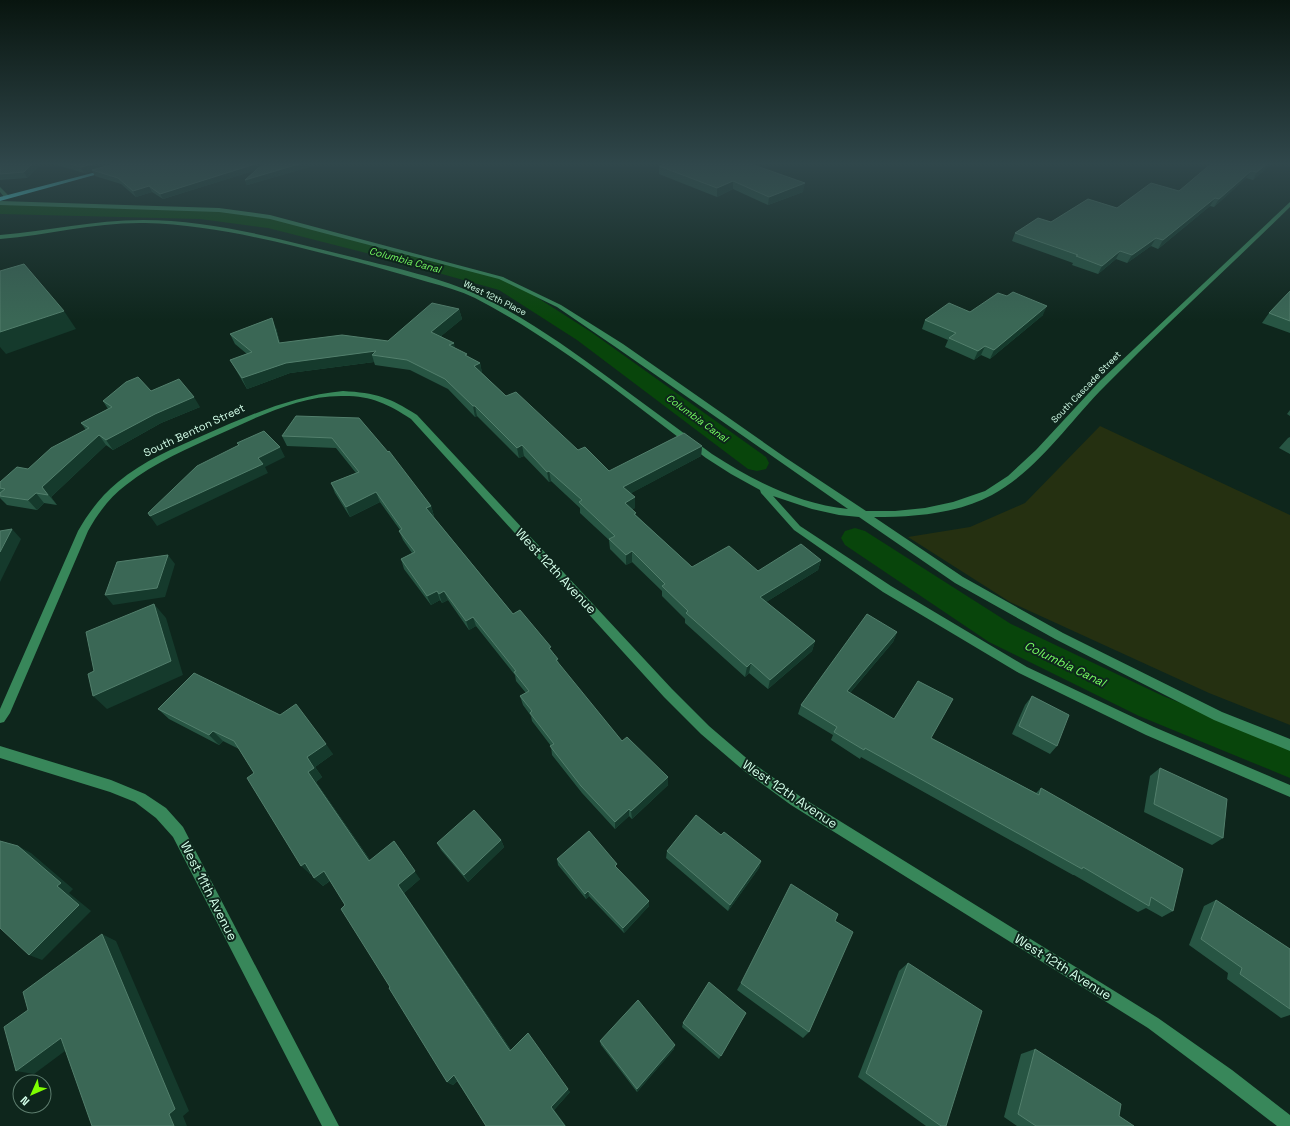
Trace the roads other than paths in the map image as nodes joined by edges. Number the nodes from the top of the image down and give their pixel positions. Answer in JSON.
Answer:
{"nodes":[{"id":1,"x":259,"y":216,"type":"edge"},
{"id":2,"x":1278,"y":216,"type":"edge"},
{"id":3,"x":0,"y":237,"type":"edge"},
{"id":4,"x":352,"y":393,"type":"joint"},
{"id":5,"x":763,"y":489,"type":"junction"},
{"id":6,"x":863,"y":514,"type":"junction"},
{"id":7,"x":0,"y":718,"type":"edge"},
{"id":8,"x":1290,"y":745,"type":"edge"},
{"id":9,"x":0,"y":752,"type":"edge"},
{"id":10,"x":1290,"y":791,"type":"edge"},
{"id":11,"x":331,"y":1126,"type":"edge"},
{"id":12,"x":1290,"y":1126,"type":"edge"}],
"edges":[{"from":1,"to":6,"type":"street"},
{"from":2,"to":6,"type":"street","name":"South Cascade Street"},
{"from":3,"to":5,"type":"street","name":"West 12th Place"},
{"from":4,"to":7,"type":"street","name":"South Benton Street"},
{"from":4,"to":12,"type":"street","name":"West 12th Avenue"},
{"from":5,"to":6,"type":"street","name":"West 12th Place"},
{"from":5,"to":10,"type":"street"},
{"from":6,"to":8,"type":"street"},
{"from":9,"to":11,"type":"street","name":"West 11th Avenue"}]}
